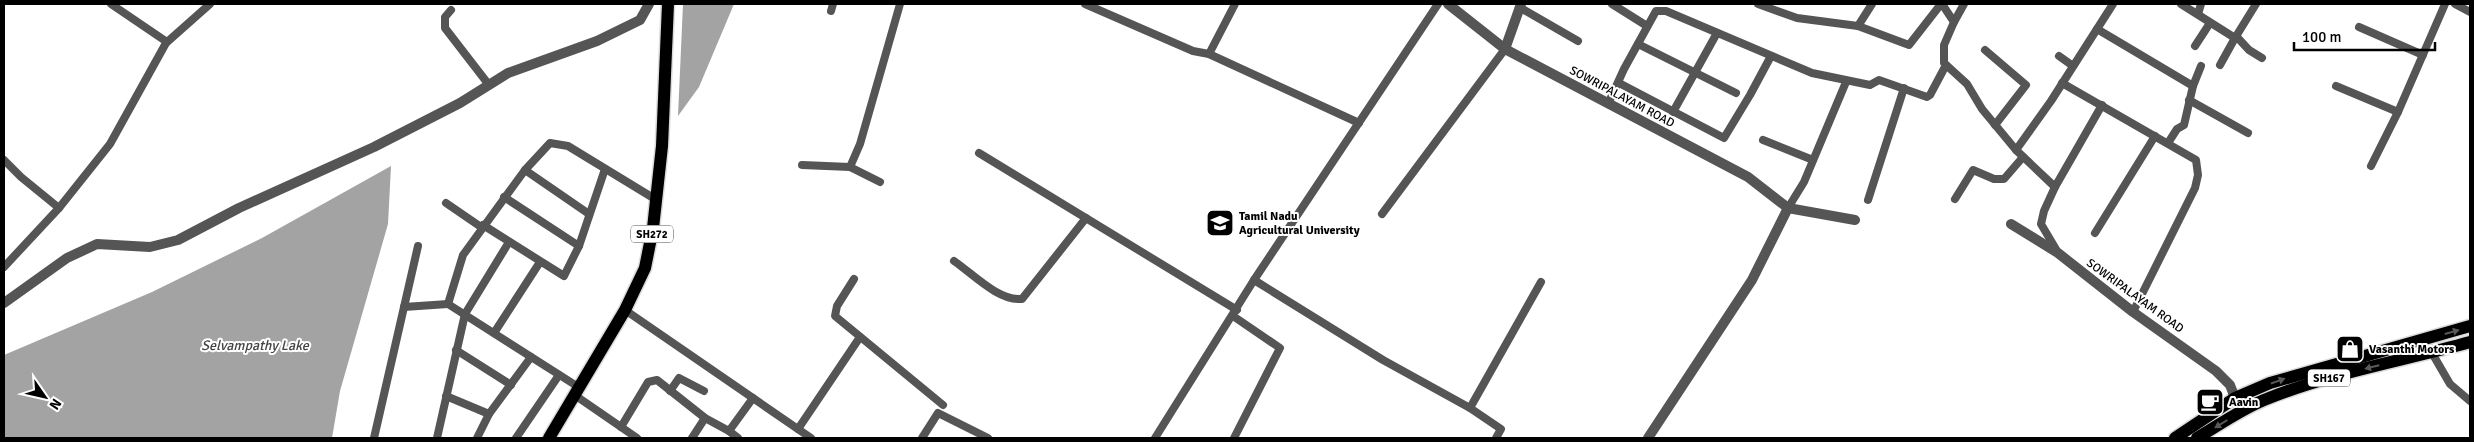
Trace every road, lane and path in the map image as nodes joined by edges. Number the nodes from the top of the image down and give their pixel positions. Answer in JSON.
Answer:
{"nodes":[{"id":1,"x":111,"y":4,"type":"edge"},
{"id":2,"x":210,"y":4,"type":"edge"},
{"id":3,"x":648,"y":4,"type":"edge"},
{"id":4,"x":668,"y":4,"type":"edge"},
{"id":5,"x":900,"y":4,"type":"edge"},
{"id":6,"x":1085,"y":4,"type":"edge"},
{"id":7,"x":1235,"y":4,"type":"edge"},
{"id":8,"x":1438,"y":4,"type":"edge"},
{"id":9,"x":1448,"y":4,"type":"edge"},
{"id":10,"x":1612,"y":4,"type":"edge"},
{"id":11,"x":1758,"y":4,"type":"edge"},
{"id":12,"x":1872,"y":4,"type":"edge"},
{"id":13,"x":1941,"y":4,"type":"edge"},
{"id":14,"x":1964,"y":4,"type":"edge"},
{"id":15,"x":2112,"y":4,"type":"edge"},
{"id":16,"x":2181,"y":4,"type":"edge"},
{"id":17,"x":2202,"y":4,"type":"edge"},
{"id":18,"x":2256,"y":4,"type":"edge"},
{"id":19,"x":2445,"y":4,"type":"edge"},
{"id":20,"x":2454,"y":4,"type":"edge"},
{"id":21,"x":1520,"y":6,"type":"edge"},
{"id":22,"x":450,"y":10,"type":"dead end"},
{"id":23,"x":2470,"y":12,"type":"edge"},
{"id":24,"x":2198,"y":14,"type":"junction"},
{"id":25,"x":1954,"y":22,"type":"junction"},
{"id":26,"x":2210,"y":23,"type":"junction"},
{"id":27,"x":1648,"y":26,"type":"junction"},
{"id":28,"x":1858,"y":26,"type":"junction"},
{"id":29,"x":2359,"y":27,"type":"dead end"},
{"id":30,"x":2096,"y":29,"type":"junction"},
{"id":31,"x":1717,"y":33,"type":"junction"},
{"id":32,"x":2236,"y":37,"type":"junction"},
{"id":33,"x":1578,"y":40,"type":"dead end"},
{"id":34,"x":167,"y":42,"type":"junction"},
{"id":35,"x":1638,"y":44,"type":"junction"},
{"id":36,"x":2196,"y":46,"type":"dead end"},
{"id":37,"x":1504,"y":49,"type":"junction"},
{"id":38,"x":1985,"y":50,"type":"dead end"},
{"id":39,"x":1209,"y":54,"type":"junction"},
{"id":40,"x":2423,"y":54,"type":"junction"},
{"id":41,"x":1771,"y":56,"type":"junction"},
{"id":42,"x":2060,"y":56,"type":"dead end"},
{"id":43,"x":2262,"y":58,"type":"dead end"},
{"id":44,"x":1946,"y":65,"type":"junction"},
{"id":45,"x":2220,"y":65,"type":"dead end"},
{"id":46,"x":2073,"y":66,"type":"junction"},
{"id":47,"x":2202,"y":66,"type":"dead end"},
{"id":48,"x":1696,"y":73,"type":"junction"},
{"id":49,"x":1846,"y":82,"type":"junction"},
{"id":50,"x":1619,"y":83,"type":"junction"},
{"id":51,"x":2062,"y":83,"type":"junction"},
{"id":52,"x":489,"y":85,"type":"junction"},
{"id":53,"x":2193,"y":86,"type":"junction"},
{"id":54,"x":2336,"y":86,"type":"dead end"},
{"id":55,"x":1904,"y":88,"type":"junction"},
{"id":56,"x":1736,"y":93,"type":"dead end"},
{"id":57,"x":2189,"y":100,"type":"junction"},
{"id":58,"x":1608,"y":104,"type":"junction"},
{"id":59,"x":2102,"y":105,"type":"junction"},
{"id":60,"x":1673,"y":112,"type":"junction"},
{"id":61,"x":2398,"y":112,"type":"junction"},
{"id":62,"x":1359,"y":122,"type":"junction"},
{"id":63,"x":1995,"y":125,"type":"junction"},
{"id":64,"x":2248,"y":133,"type":"dead end"},
{"id":65,"x":2156,"y":136,"type":"junction"},
{"id":66,"x":1763,"y":140,"type":"dead end"},
{"id":67,"x":2168,"y":143,"type":"junction"},
{"id":68,"x":2016,"y":150,"type":"junction"},
{"id":69,"x":979,"y":153,"type":"dead end"},
{"id":70,"x":2023,"y":157,"type":"junction"},
{"id":71,"x":4,"y":160,"type":"edge"},
{"id":72,"x":1813,"y":160,"type":"junction"},
{"id":73,"x":802,"y":165,"type":"dead end"},
{"id":74,"x":850,"y":166,"type":"junction"},
{"id":75,"x":2371,"y":166,"type":"dead end"},
{"id":76,"x":525,"y":170,"type":"junction"},
{"id":77,"x":606,"y":170,"type":"junction"},
{"id":78,"x":880,"y":182,"type":"dead end"},
{"id":79,"x":2055,"y":187,"type":"junction"},
{"id":80,"x":504,"y":197,"type":"junction"},
{"id":81,"x":655,"y":199,"type":"junction"},
{"id":82,"x":1955,"y":199,"type":"dead end"},
{"id":83,"x":1868,"y":200,"type":"dead end"},
{"id":84,"x":446,"y":203,"type":"dead end"},
{"id":85,"x":58,"y":208,"type":"junction"},
{"id":86,"x":1788,"y":208,"type":"junction"},
{"id":87,"x":589,"y":214,"type":"junction"},
{"id":88,"x":1382,"y":214,"type":"dead end"},
{"id":89,"x":1086,"y":218,"type":"junction"},
{"id":90,"x":1855,"y":220,"type":"dead end"},
{"id":91,"x":2011,"y":224,"type":"dead end"},
{"id":92,"x":482,"y":226,"type":"junction"},
{"id":93,"x":2095,"y":233,"type":"dead end"},
{"id":94,"x":509,"y":242,"type":"junction"},
{"id":95,"x":418,"y":246,"type":"dead end"},
{"id":96,"x":579,"y":246,"type":"junction"},
{"id":97,"x":2058,"y":254,"type":"junction"},
{"id":98,"x":954,"y":261,"type":"dead end"},
{"id":99,"x":540,"y":262,"type":"junction"},
{"id":100,"x":4,"y":267,"type":"edge"},
{"id":101,"x":854,"y":278,"type":"dead end"},
{"id":102,"x":1254,"y":280,"type":"junction"},
{"id":103,"x":1541,"y":282,"type":"dead end"},
{"id":104,"x":4,"y":303,"type":"edge"},
{"id":105,"x":448,"y":304,"type":"junction"},
{"id":106,"x":404,"y":307,"type":"junction"},
{"id":107,"x":625,"y":310,"type":"junction"},
{"id":108,"x":2133,"y":312,"type":"junction"},
{"id":109,"x":1235,"y":313,"type":"junction"},
{"id":110,"x":465,"y":314,"type":"junction"},
{"id":111,"x":2470,"y":326,"type":"edge"},
{"id":112,"x":494,"y":333,"type":"junction"},
{"id":113,"x":860,"y":336,"type":"junction"},
{"id":114,"x":2470,"y":342,"type":"edge"},
{"id":115,"x":456,"y":350,"type":"junction"},
{"id":116,"x":2432,"y":353,"type":"junction"},
{"id":117,"x":531,"y":358,"type":"junction"},
{"id":118,"x":559,"y":375,"type":"junction"},
{"id":119,"x":511,"y":385,"type":"junction"},
{"id":120,"x":670,"y":391,"type":"junction"},
{"id":121,"x":578,"y":392,"type":"junction"},
{"id":122,"x":704,"y":392,"type":"dead end"},
{"id":123,"x":446,"y":396,"type":"junction"},
{"id":124,"x":753,"y":398,"type":"junction"},
{"id":125,"x":2235,"y":398,"type":"junction"},
{"id":126,"x":2470,"y":401,"type":"edge"},
{"id":127,"x":943,"y":404,"type":"dead end"},
{"id":128,"x":1470,"y":408,"type":"junction"},
{"id":129,"x":489,"y":414,"type":"junction"},
{"id":130,"x":705,"y":418,"type":"junction"},
{"id":131,"x":621,"y":427,"type":"junction"},
{"id":132,"x":798,"y":429,"type":"junction"},
{"id":133,"x":729,"y":431,"type":"junction"},
{"id":134,"x":374,"y":438,"type":"edge"},
{"id":135,"x":437,"y":438,"type":"edge"},
{"id":136,"x":477,"y":438,"type":"edge"},
{"id":137,"x":516,"y":438,"type":"edge"},
{"id":138,"x":549,"y":438,"type":"edge"},
{"id":139,"x":636,"y":438,"type":"edge"},
{"id":140,"x":692,"y":438,"type":"edge"},
{"id":141,"x":738,"y":438,"type":"edge"},
{"id":142,"x":811,"y":438,"type":"edge"},
{"id":143,"x":922,"y":438,"type":"edge"},
{"id":144,"x":988,"y":438,"type":"edge"},
{"id":145,"x":1155,"y":438,"type":"edge"},
{"id":146,"x":1234,"y":438,"type":"edge"},
{"id":147,"x":1496,"y":438,"type":"edge"},
{"id":148,"x":1648,"y":438,"type":"edge"},
{"id":149,"x":2175,"y":438,"type":"edge"},
{"id":150,"x":2197,"y":438,"type":"edge"}],
"edges":[{"from":1,"to":34,"type":"street"},
{"from":2,"to":34,"type":"street"},
{"from":3,"to":52,"type":"street"},
{"from":4,"to":81,"type":"main road","number":"SH272"},
{"from":5,"to":74,"type":"street"},
{"from":6,"to":39,"type":"street"},
{"from":7,"to":39,"type":"street"},
{"from":8,"to":62,"type":"street"},
{"from":9,"to":37,"type":"street","name":"SOWRIPALAYAM ROAD"},
{"from":10,"to":27,"type":"street"},
{"from":11,"to":28,"type":"street"},
{"from":12,"to":28,"type":"street"},
{"from":13,"to":25,"type":"street"},
{"from":13,"to":28,"type":"street"},
{"from":14,"to":25,"type":"street"},
{"from":15,"to":30,"type":"street"},
{"from":16,"to":24,"type":"street"},
{"from":17,"to":24,"type":"street"},
{"from":18,"to":32,"type":"street"},
{"from":19,"to":40,"type":"street"},
{"from":20,"to":23,"type":"street"},
{"from":21,"to":33,"type":"street"},
{"from":21,"to":37,"type":"street"},
{"from":22,"to":52,"type":"street"},
{"from":24,"to":26,"type":"street"},
{"from":25,"to":44,"type":"street"},
{"from":26,"to":32,"type":"street"},
{"from":26,"to":36,"type":"street"},
{"from":27,"to":31,"type":"street"},
{"from":27,"to":35,"type":"street"},
{"from":29,"to":40,"type":"street"},
{"from":30,"to":46,"type":"street"},
{"from":30,"to":53,"type":"street"},
{"from":31,"to":41,"type":"street"},
{"from":31,"to":48,"type":"street"},
{"from":32,"to":43,"type":"street"},
{"from":32,"to":45,"type":"street"},
{"from":34,"to":85,"type":"street"},
{"from":35,"to":48,"type":"street"},
{"from":35,"to":50,"type":"street"},
{"from":37,"to":58,"type":"street","name":"SOWRIPALAYAM ROAD"},
{"from":37,"to":88,"type":"street"},
{"from":38,"to":63,"type":"street"},
{"from":39,"to":62,"type":"street"},
{"from":40,"to":61,"type":"street"},
{"from":41,"to":49,"type":"street"},
{"from":41,"to":60,"type":"street"},
{"from":42,"to":46,"type":"street"},
{"from":44,"to":55,"type":"street"},
{"from":44,"to":63,"type":"street"},
{"from":46,"to":51,"type":"street"},
{"from":47,"to":53,"type":"street"},
{"from":48,"to":56,"type":"street"},
{"from":48,"to":60,"type":"street"},
{"from":49,"to":55,"type":"street"},
{"from":49,"to":72,"type":"street"},
{"from":50,"to":58,"type":"street"},
{"from":50,"to":60,"type":"street"},
{"from":51,"to":59,"type":"street"},
{"from":51,"to":68,"type":"street"},
{"from":52,"to":104,"type":"street"},
{"from":53,"to":57,"type":"street"},
{"from":54,"to":61,"type":"street"},
{"from":55,"to":83,"type":"street"},
{"from":57,"to":64,"type":"street"},
{"from":57,"to":67,"type":"street"},
{"from":58,"to":86,"type":"street","name":"SOWRIPALAYAM ROAD"},
{"from":59,"to":65,"type":"street"},
{"from":59,"to":79,"type":"street"},
{"from":61,"to":75,"type":"street"},
{"from":62,"to":102,"type":"street"},
{"from":63,"to":68,"type":"street"},
{"from":65,"to":67,"type":"street"},
{"from":65,"to":93,"type":"street"},
{"from":66,"to":72,"type":"street"},
{"from":67,"to":108,"type":"street"},
{"from":68,"to":70,"type":"street"},
{"from":69,"to":89,"type":"street"},
{"from":70,"to":79,"type":"street"},
{"from":70,"to":82,"type":"street"},
{"from":71,"to":85,"type":"street"},
{"from":72,"to":86,"type":"street"},
{"from":73,"to":74,"type":"street"},
{"from":74,"to":78,"type":"street"},
{"from":76,"to":77,"type":"street"},
{"from":76,"to":80,"type":"street"},
{"from":76,"to":87,"type":"street"},
{"from":77,"to":81,"type":"street"},
{"from":77,"to":87,"type":"street"},
{"from":79,"to":97,"type":"street"},
{"from":80,"to":92,"type":"street"},
{"from":80,"to":96,"type":"street"},
{"from":81,"to":107,"type":"main road","number":"SH272"},
{"from":84,"to":92,"type":"street"},
{"from":85,"to":100,"type":"street"},
{"from":86,"to":90,"type":"street","name":"SOWRIPALAYAM ROAD"},
{"from":86,"to":148,"type":"street"},
{"from":87,"to":96,"type":"street"},
{"from":89,"to":98,"type":"street"},
{"from":89,"to":109,"type":"street"},
{"from":91,"to":97,"type":"street","name":"SOWRIPALAYAM ROAD"},
{"from":92,"to":94,"type":"street"},
{"from":92,"to":105,"type":"street"},
{"from":94,"to":99,"type":"street"},
{"from":94,"to":110,"type":"street"},
{"from":95,"to":106,"type":"street"},
{"from":96,"to":99,"type":"street"},
{"from":97,"to":108,"type":"street","name":"SOWRIPALAYAM ROAD"},
{"from":99,"to":112,"type":"street"},
{"from":101,"to":113,"type":"street"},
{"from":102,"to":109,"type":"street"},
{"from":102,"to":128,"type":"street"},
{"from":103,"to":128,"type":"street"},
{"from":105,"to":106,"type":"street"},
{"from":105,"to":110,"type":"street"},
{"from":106,"to":134,"type":"street"},
{"from":107,"to":121,"type":"main road","number":"SH272"},
{"from":107,"to":124,"type":"street"},
{"from":108,"to":125,"type":"street","name":"SOWRIPALAYAM ROAD"},
{"from":109,"to":145,"type":"street"},
{"from":109,"to":146,"type":"street"},
{"from":110,"to":112,"type":"street"},
{"from":110,"to":115,"type":"street"},
{"from":125,"to":111,"type":"main road","number":"SH167","one_way":true},
{"from":112,"to":117,"type":"street"},
{"from":113,"to":127,"type":"street"},
{"from":113,"to":132,"type":"street"},
{"from":114,"to":116,"type":"main road","number":"SH167"},
{"from":115,"to":119,"type":"street"},
{"from":115,"to":123,"type":"street"},
{"from":116,"to":126,"type":"street"},
{"from":116,"to":150,"type":"main road","number":"SH167","one_way":true},
{"from":117,"to":118,"type":"street"},
{"from":117,"to":119,"type":"street"},
{"from":118,"to":121,"type":"street"},
{"from":118,"to":137,"type":"street"},
{"from":119,"to":129,"type":"street"},
{"from":120,"to":122,"type":"street"},
{"from":120,"to":130,"type":"street"},
{"from":120,"to":131,"type":"street"},
{"from":121,"to":131,"type":"street"},
{"from":121,"to":138,"type":"main road","number":"SH272"},
{"from":123,"to":129,"type":"street"},
{"from":123,"to":135,"type":"street"},
{"from":124,"to":132,"type":"street"},
{"from":124,"to":133,"type":"street"},
{"from":125,"to":149,"type":"main road","number":"SH167"},
{"from":128,"to":147,"type":"street"},
{"from":129,"to":136,"type":"street"},
{"from":130,"to":133,"type":"street"},
{"from":130,"to":140,"type":"street"},
{"from":131,"to":139,"type":"street"},
{"from":132,"to":142,"type":"street"},
{"from":133,"to":141,"type":"street"},
{"from":143,"to":144,"type":"street"}]}
